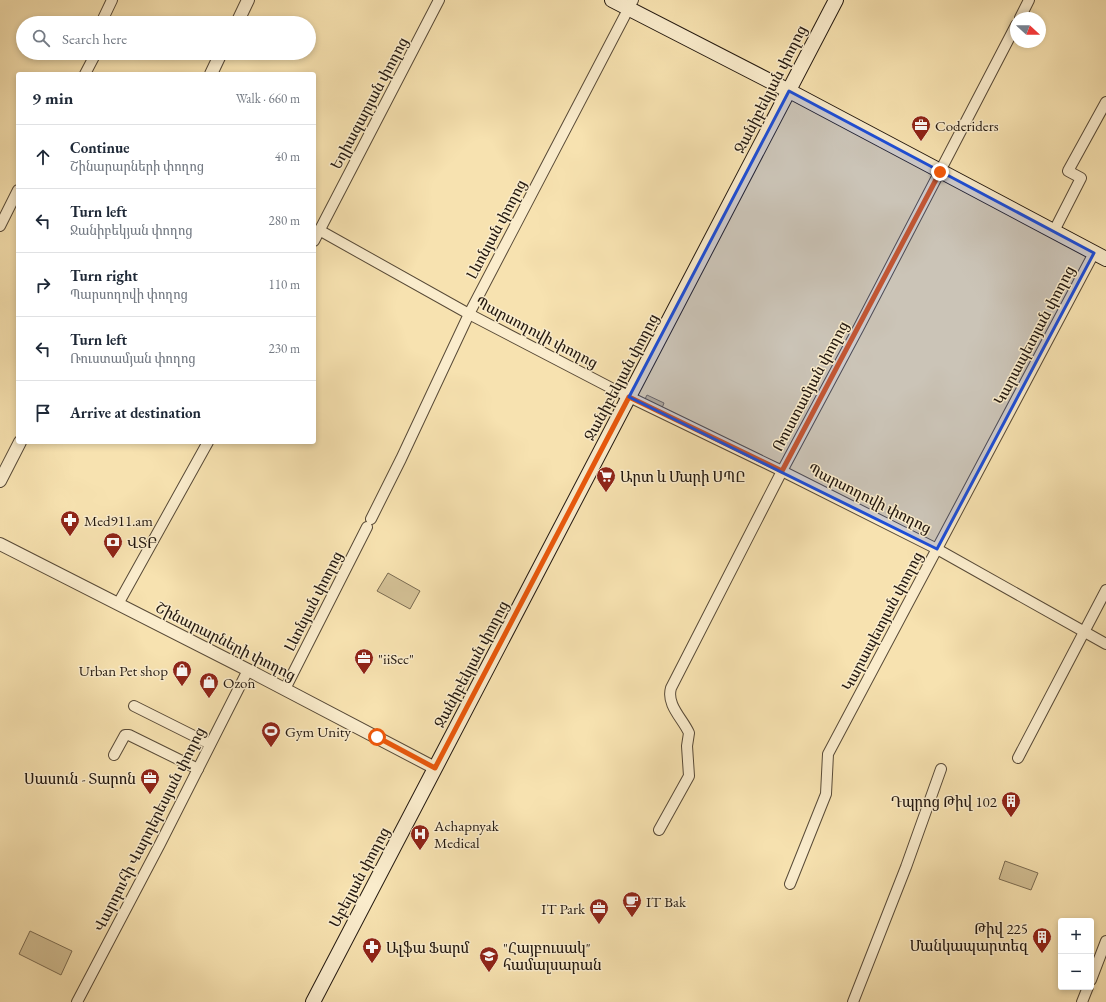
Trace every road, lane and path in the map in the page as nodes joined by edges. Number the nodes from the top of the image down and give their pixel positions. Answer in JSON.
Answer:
{"nodes":[{"id":1,"x":112,"y":0,"type":"edge"},
{"id":2,"x":248,"y":0,"type":"edge"},
{"id":3,"x":439,"y":0,"type":"edge"},
{"id":4,"x":612,"y":0,"type":"edge"},
{"id":5,"x":836,"y":0,"type":"edge"},
{"id":6,"x":1029,"y":0,"type":"edge"},
{"id":7,"x":630,"y":4,"type":"edge"},
{"id":8,"x":1023,"y":12,"type":"edge"},
{"id":9,"x":105,"y":16,"type":"edge"},
{"id":10,"x":240,"y":16,"type":"edge"},
{"id":11,"x":1010,"y":37,"type":"edge"},
{"id":12,"x":92,"y":60,"type":"edge"},
{"id":13,"x":217,"y":60,"type":"edge"},
{"id":14,"x":86,"y":72,"type":"edge"},
{"id":15,"x":211,"y":72,"type":"edge"},
{"id":16,"x":789,"y":91,"type":"junction"},
{"id":17,"x":1106,"y":102,"type":"edge"},
{"id":18,"x":940,"y":172,"type":"junction"},
{"id":19,"x":16,"y":194,"type":"edge"},
{"id":20,"x":0,"y":226,"type":"edge"},
{"id":21,"x":319,"y":230,"type":"junction"},
{"id":22,"x":1054,"y":232,"type":"junction"},
{"id":23,"x":316,"y":237,"type":"edge"},
{"id":24,"x":1100,"y":256,"type":"edge"},
{"id":25,"x":469,"y":314,"type":"junction"},
{"id":26,"x":629,"y":397,"type":"junction"},
{"id":27,"x":19,"y":444,"type":"edge"},
{"id":28,"x":207,"y":444,"type":"edge"},
{"id":29,"x":782,"y":471,"type":"junction"},
{"id":30,"x":0,"y":481,"type":"edge"},
{"id":31,"x":0,"y":544,"type":"edge"},
{"id":32,"x":937,"y":549,"type":"junction"},
{"id":33,"x":1106,"y":590,"type":"edge"},
{"id":34,"x":118,"y":604,"type":"junction"},
{"id":35,"x":1084,"y":632,"type":"junction"},
{"id":36,"x":1106,"y":644,"type":"edge"},
{"id":37,"x":248,"y":670,"type":"junction"},
{"id":38,"x":285,"y":689,"type":"junction"},
{"id":39,"x":134,"y":706,"type":"dead end"},
{"id":40,"x":210,"y":744,"type":"junction"},
{"id":41,"x":114,"y":755,"type":"dead end"},
{"id":42,"x":1018,"y":758,"type":"dead end"},
{"id":43,"x":435,"y":768,"type":"junction"},
{"id":44,"x":198,"y":769,"type":"junction"},
{"id":45,"x":941,"y":769,"type":"dead end"},
{"id":46,"x":659,"y":830,"type":"dead end"},
{"id":47,"x":790,"y":884,"type":"dead end"},
{"id":48,"x":1106,"y":941,"type":"edge"},
{"id":49,"x":1094,"y":972,"type":"edge"},
{"id":50,"x":1087,"y":990,"type":"edge"},
{"id":51,"x":77,"y":1002,"type":"edge"},
{"id":52,"x":313,"y":1002,"type":"edge"},
{"id":53,"x":853,"y":1002,"type":"edge"},
{"id":54,"x":1082,"y":1002,"type":"edge"}],
"edges":[{"from":1,"to":9,"type":"street"},
{"from":2,"to":10,"type":"street"},
{"from":3,"to":21,"type":"street","name":"Եղիազարյան փողոց"},
{"from":4,"to":7,"type":"main road"},
{"from":5,"to":16,"type":"main road","name":"Ջանիբեկյան փողոց"},
{"from":6,"to":8,"type":"street"},
{"from":7,"to":16,"type":"main road"},
{"from":7,"to":25,"type":"street","name":"Լևոնյան փողոց"},
{"from":11,"to":18,"type":"street","name":"Ռուստամյան փողոց"},
{"from":12,"to":14,"type":"street"},
{"from":13,"to":15,"type":"street"},
{"from":16,"to":18,"type":"main road"},
{"from":16,"to":26,"type":"main road","name":"Ջանիբեկյան փողոց"},
{"from":17,"to":22,"type":"street"},
{"from":18,"to":22,"type":"main road"},
{"from":18,"to":29,"type":"street","name":"Ռուստամյան փողոց"},
{"from":19,"to":20,"type":"street"},
{"from":21,"to":23,"type":"street","name":"Եղիազարյան փողոց"},
{"from":21,"to":25,"type":"street","name":"Պարսողովի փողոց"},
{"from":22,"to":24,"type":"main road"},
{"from":24,"to":32,"type":"street","name":"Կարապետյան փողոց"},
{"from":25,"to":26,"type":"street","name":"Պարսողովի փողոց"},
{"from":25,"to":38,"type":"street","name":"Լևոնյան փողոց"},
{"from":26,"to":29,"type":"street","name":"Պարսողովի փողոց"},
{"from":26,"to":43,"type":"main road","name":"Ջանիբեկյան փողոց"},
{"from":27,"to":30,"type":"street"},
{"from":28,"to":34,"type":"street"},
{"from":29,"to":32,"type":"street","name":"Պարսողովի փողոց"},
{"from":29,"to":46,"type":"street","name":"Ռուստամյան փողոց"},
{"from":31,"to":34,"type":"street","name":"Շինարարների փողոց"},
{"from":32,"to":35,"type":"street","name":"Պարսողովի փողոց"},
{"from":32,"to":47,"type":"street","name":"Կարապետյան փողոց"},
{"from":33,"to":35,"type":"street"},
{"from":34,"to":37,"type":"street","name":"Շինարարների փողոց"},
{"from":35,"to":36,"type":"street","name":"Պարսողովի փողոց"},
{"from":35,"to":42,"type":"street"},
{"from":37,"to":38,"type":"street","name":"Շինարարների փողոց"},
{"from":37,"to":40,"type":"street","name":"Վարդուհի Վարդերեսյան փողոց"},
{"from":38,"to":43,"type":"street","name":"Շինարարների փողոց"},
{"from":39,"to":40,"type":"street"},
{"from":40,"to":44,"type":"street","name":"Վարդուհի Վարդերեսյան փողոց"},
{"from":41,"to":44,"type":"street"},
{"from":43,"to":52,"type":"main road","name":"Աբելյան փողոց"},
{"from":44,"to":51,"type":"street","name":"Վարդուհի Վարդերեսյան փողոց"},
{"from":45,"to":53,"type":"street"},
{"from":48,"to":49,"type":"street"},
{"from":50,"to":54,"type":"street"}]}
